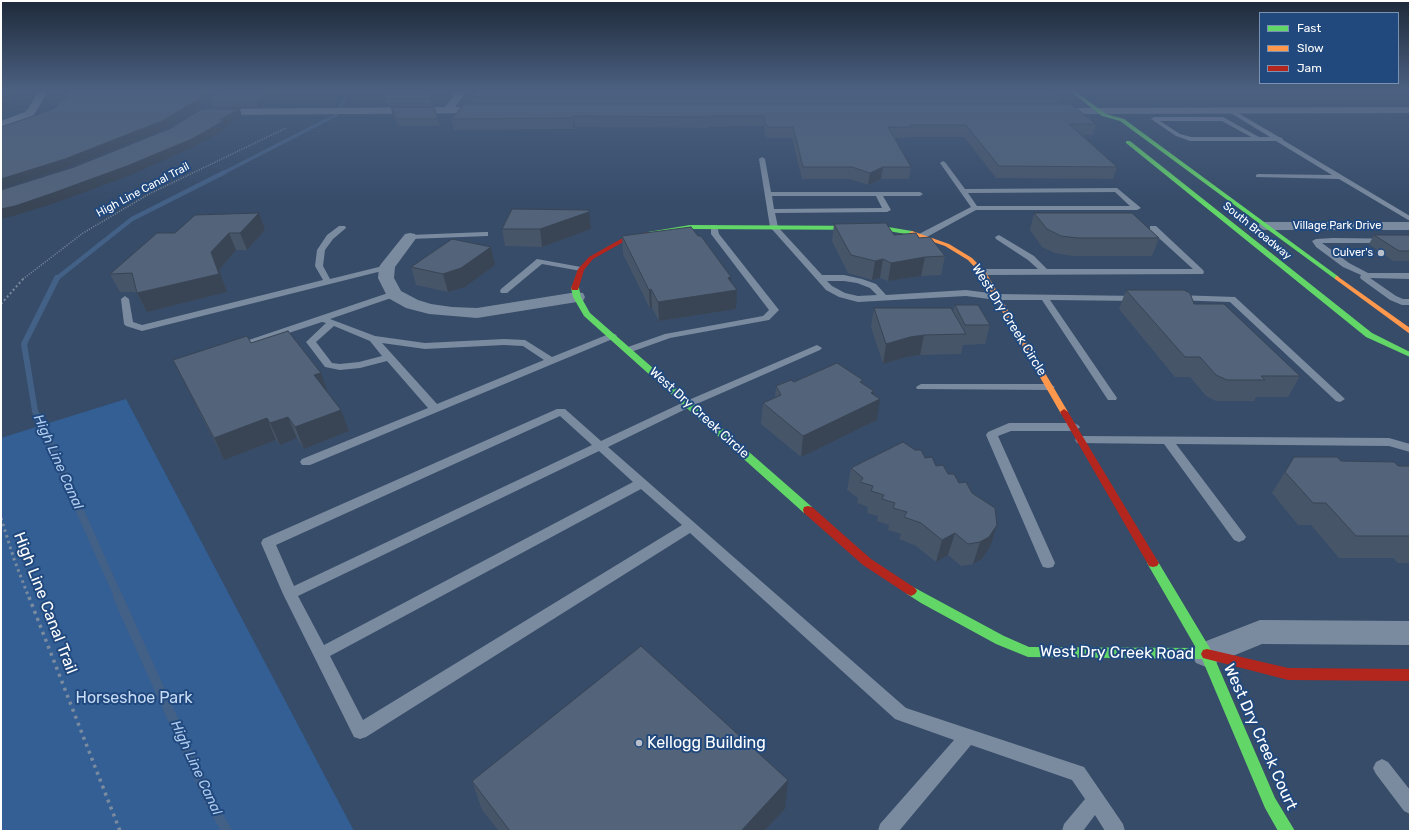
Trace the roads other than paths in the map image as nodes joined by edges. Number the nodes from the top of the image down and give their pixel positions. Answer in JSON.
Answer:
{"nodes":[{"id":1,"x":1134,"y":129,"type":"edge"},
{"id":2,"x":1170,"y":129,"type":"edge"},
{"id":3,"x":1240,"y":129,"type":"edge"},
{"id":4,"x":1262,"y":129,"type":"edge"},
{"id":5,"x":1119,"y":136,"type":"dead end"},
{"id":6,"x":1258,"y":139,"type":"junction"},
{"id":7,"x":1280,"y":139,"type":"junction"},
{"id":8,"x":762,"y":160,"type":"dead end"},
{"id":9,"x":943,"y":163,"type":"dead end"},
{"id":10,"x":1258,"y":176,"type":"dead end"},
{"id":11,"x":1341,"y":177,"type":"junction"},
{"id":12,"x":963,"y":190,"type":"junction"},
{"id":13,"x":768,"y":194,"type":"junction"},
{"id":14,"x":878,"y":194,"type":"junction"},
{"id":15,"x":920,"y":194,"type":"dead end"},
{"id":16,"x":975,"y":208,"type":"junction"},
{"id":17,"x":771,"y":211,"type":"junction"},
{"id":18,"x":1410,"y":219,"type":"edge"},
{"id":19,"x":1265,"y":226,"type":"junction"},
{"id":20,"x":1410,"y":226,"type":"edge"},
{"id":21,"x":714,"y":227,"type":"junction"},
{"id":22,"x":774,"y":227,"type":"junction"},
{"id":23,"x":342,"y":228,"type":"dead end"},
{"id":24,"x":1153,"y":228,"type":"dead end"},
{"id":25,"x":485,"y":234,"type":"dead end"},
{"id":26,"x":922,"y":236,"type":"junction"},
{"id":27,"x":410,"y":237,"type":"joint"},
{"id":28,"x":1000,"y":237,"type":"dead end"},
{"id":29,"x":1410,"y":242,"type":"edge"},
{"id":30,"x":387,"y":267,"type":"junction"},
{"id":31,"x":581,"y":269,"type":"junction"},
{"id":32,"x":983,"y":272,"type":"junction"},
{"id":33,"x":1045,"y":272,"type":"junction"},
{"id":34,"x":1367,"y":275,"type":"junction"},
{"id":35,"x":1410,"y":276,"type":"edge"},
{"id":36,"x":821,"y":278,"type":"junction"},
{"id":37,"x":328,"y":282,"type":"junction"},
{"id":38,"x":504,"y":290,"type":"dead end"},
{"id":39,"x":394,"y":294,"type":"junction"},
{"id":40,"x":576,"y":297,"type":"junction"},
{"id":41,"x":883,"y":297,"type":"junction"},
{"id":42,"x":997,"y":297,"type":"junction"},
{"id":43,"x":1044,"y":297,"type":"junction"},
{"id":44,"x":1146,"y":298,"type":"edge"},
{"id":45,"x":1170,"y":298,"type":"edge"},
{"id":46,"x":125,"y":299,"type":"dead end"},
{"id":47,"x":1410,"y":302,"type":"edge"},
{"id":48,"x":321,"y":318,"type":"junction"},
{"id":49,"x":332,"y":323,"type":"junction"},
{"id":50,"x":1410,"y":332,"type":"edge"},
{"id":51,"x":612,"y":336,"type":"junction"},
{"id":52,"x":373,"y":339,"type":"junction"},
{"id":53,"x":817,"y":348,"type":"dead end"},
{"id":54,"x":227,"y":350,"type":"edge"},
{"id":55,"x":628,"y":350,"type":"junction"},
{"id":56,"x":1410,"y":355,"type":"edge"},
{"id":57,"x":389,"y":357,"type":"junction"},
{"id":58,"x":551,"y":361,"type":"junction"},
{"id":59,"x":922,"y":386,"type":"dead end"},
{"id":60,"x":1050,"y":387,"type":"junction"},
{"id":61,"x":1112,"y":398,"type":"dead end"},
{"id":62,"x":1340,"y":399,"type":"dead end"},
{"id":63,"x":688,"y":404,"type":"junction"},
{"id":64,"x":435,"y":409,"type":"junction"},
{"id":65,"x":1074,"y":427,"type":"junction"},
{"id":66,"x":1081,"y":440,"type":"junction"},
{"id":67,"x":1168,"y":441,"type":"junction"},
{"id":68,"x":600,"y":446,"type":"junction"},
{"id":69,"x":1410,"y":448,"type":"edge"},
{"id":70,"x":306,"y":462,"type":"dead end"},
{"id":71,"x":641,"y":483,"type":"junction"},
{"id":72,"x":691,"y":526,"type":"junction"},
{"id":73,"x":1239,"y":537,"type":"dead end"},
{"id":74,"x":1048,"y":563,"type":"dead end"},
{"id":75,"x":290,"y":594,"type":"junction"},
{"id":76,"x":1410,"y":633,"type":"edge"},
{"id":77,"x":1028,"y":652,"type":"joint"},
{"id":78,"x":320,"y":654,"type":"junction"},
{"id":79,"x":1206,"y":654,"type":"junction"},
{"id":80,"x":1410,"y":674,"type":"edge"},
{"id":81,"x":968,"y":736,"type":"junction"},
{"id":82,"x":1382,"y":768,"type":"dead end"},
{"id":83,"x":1096,"y":800,"type":"junction"},
{"id":84,"x":1410,"y":805,"type":"edge"},
{"id":85,"x":887,"y":831,"type":"edge"},
{"id":86,"x":1071,"y":831,"type":"edge"},
{"id":87,"x":1116,"y":831,"type":"edge"},
{"id":88,"x":1287,"y":831,"type":"edge"}],
"edges":[{"from":1,"to":19,"type":"street","name":"South Broadway"},
{"from":2,"to":6,"type":"lane"},
{"from":3,"to":6,"type":"lane"},
{"from":4,"to":7,"type":"lane"},
{"from":5,"to":56,"type":"street","name":"South Broadway"},
{"from":6,"to":7,"type":"lane"},
{"from":7,"to":11,"type":"lane"},
{"from":8,"to":13,"type":"lane"},
{"from":9,"to":12,"type":"lane"},
{"from":10,"to":11,"type":"lane"},
{"from":11,"to":18,"type":"lane"},
{"from":12,"to":16,"type":"lane"},
{"from":12,"to":16,"type":"lane"},
{"from":13,"to":14,"type":"lane"},
{"from":13,"to":17,"type":"lane"},
{"from":14,"to":15,"type":"lane"},
{"from":14,"to":17,"type":"lane"},
{"from":16,"to":26,"type":"lane"},
{"from":17,"to":22,"type":"lane"},
{"from":19,"to":20,"type":"street","name":"Village Park Drive"},
{"from":19,"to":50,"type":"street","name":"South Broadway"},
{"from":21,"to":22,"type":"street","name":"West Dry Creek Circle"},
{"from":21,"to":31,"type":"street","name":"West Dry Creek Circle"},
{"from":21,"to":55,"type":"lane"},
{"from":22,"to":26,"type":"street","name":"West Dry Creek Circle"},
{"from":22,"to":36,"type":"lane"},
{"from":23,"to":37,"type":"lane"},
{"from":24,"to":33,"type":"lane"},
{"from":25,"to":27,"type":"lane"},
{"from":26,"to":32,"type":"street","name":"West Dry Creek Circle"},
{"from":27,"to":30,"type":"street"},
{"from":28,"to":33,"type":"lane"},
{"from":29,"to":34,"type":"lane"},
{"from":30,"to":37,"type":"lane"},
{"from":30,"to":39,"type":"street"},
{"from":31,"to":38,"type":"lane"},
{"from":31,"to":40,"type":"street","name":"West Dry Creek Circle"},
{"from":32,"to":33,"type":"lane"},
{"from":32,"to":42,"type":"street","name":"West Dry Creek Circle"},
{"from":34,"to":35,"type":"lane"},
{"from":34,"to":47,"type":"lane"},
{"from":36,"to":41,"type":"lane"},
{"from":36,"to":41,"type":"lane"},
{"from":37,"to":46,"type":"lane"},
{"from":39,"to":40,"type":"street"},
{"from":39,"to":48,"type":"lane"},
{"from":40,"to":51,"type":"street","name":"West Dry Creek Circle"},
{"from":41,"to":42,"type":"lane"},
{"from":42,"to":43,"type":"lane"},
{"from":42,"to":60,"type":"street","name":"West Dry Creek Circle"},
{"from":43,"to":44,"type":"lane"},
{"from":43,"to":61,"type":"lane"},
{"from":45,"to":62,"type":"lane"},
{"from":48,"to":49,"type":"lane"},
{"from":48,"to":54,"type":"lane"},
{"from":49,"to":52,"type":"lane"},
{"from":49,"to":57,"type":"lane"},
{"from":51,"to":55,"type":"street","name":"West Dry Creek Circle"},
{"from":51,"to":58,"type":"lane"},
{"from":52,"to":57,"type":"lane"},
{"from":52,"to":58,"type":"lane"},
{"from":53,"to":63,"type":"lane"},
{"from":55,"to":63,"type":"street","name":"West Dry Creek Circle"},
{"from":57,"to":64,"type":"lane"},
{"from":58,"to":64,"type":"lane"},
{"from":59,"to":60,"type":"lane"},
{"from":60,"to":65,"type":"street","name":"West Dry Creek Circle"},
{"from":63,"to":68,"type":"lane"},
{"from":63,"to":77,"type":"street","name":"West Dry Creek Circle"},
{"from":64,"to":70,"type":"lane"},
{"from":65,"to":66,"type":"street","name":"West Dry Creek Circle"},
{"from":65,"to":74,"type":"lane"},
{"from":66,"to":67,"type":"lane"},
{"from":66,"to":79,"type":"street","name":"West Dry Creek Circle"},
{"from":67,"to":69,"type":"lane"},
{"from":67,"to":73,"type":"lane"},
{"from":68,"to":71,"type":"lane"},
{"from":68,"to":75,"type":"lane"},
{"from":68,"to":75,"type":"lane"},
{"from":71,"to":72,"type":"lane"},
{"from":71,"to":78,"type":"lane"},
{"from":72,"to":78,"type":"lane"},
{"from":72,"to":81,"type":"lane"},
{"from":75,"to":78,"type":"lane"},
{"from":76,"to":79,"type":"street","name":"West Dry Creek Road"},
{"from":77,"to":79,"type":"street","name":"West Dry Creek Road"},
{"from":79,"to":80,"type":"street","name":"West Dry Creek Road"},
{"from":79,"to":88,"type":"street","name":"West Dry Creek Court"},
{"from":81,"to":83,"type":"lane"},
{"from":81,"to":85,"type":"lane"},
{"from":82,"to":84,"type":"lane"},
{"from":83,"to":86,"type":"lane"},
{"from":83,"to":87,"type":"lane"}]}
